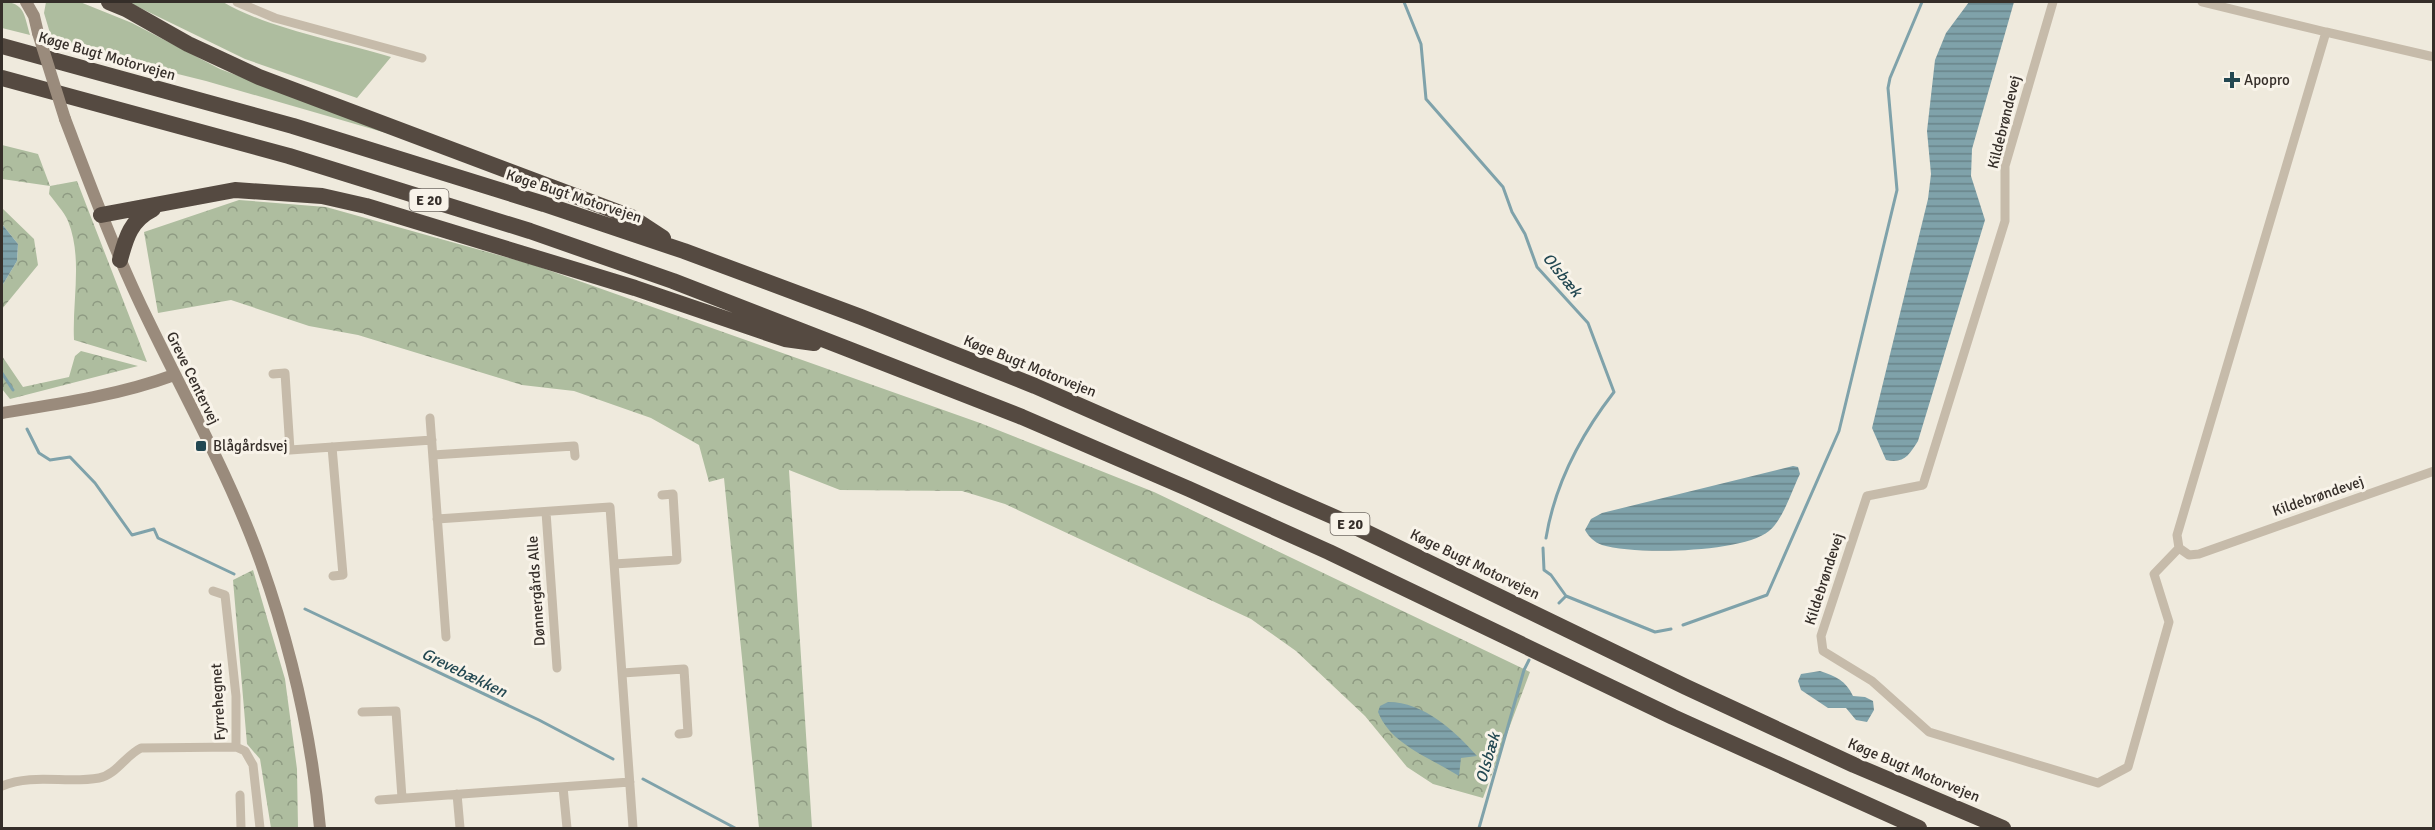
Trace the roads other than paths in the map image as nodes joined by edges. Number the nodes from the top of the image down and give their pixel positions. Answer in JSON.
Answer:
{"nodes":[{"id":1,"x":26,"y":2,"type":"edge"},
{"id":2,"x":37,"y":2,"type":"edge"},
{"id":3,"x":108,"y":2,"type":"edge"},
{"id":4,"x":237,"y":2,"type":"edge"},
{"id":5,"x":2053,"y":2,"type":"edge"},
{"id":6,"x":2202,"y":2,"type":"edge"},
{"id":7,"x":34,"y":16,"type":"junction"},
{"id":8,"x":2326,"y":32,"type":"junction"},
{"id":9,"x":2,"y":46,"type":"edge"},
{"id":10,"x":2433,"y":57,"type":"edge"},
{"id":11,"x":422,"y":58,"type":"dead end"},
{"id":12,"x":2,"y":78,"type":"edge"},
{"id":13,"x":162,"y":204,"type":"junction"},
{"id":14,"x":101,"y":215,"type":"junction"},
{"id":15,"x":684,"y":252,"type":"junction"},
{"id":16,"x":120,"y":260,"type":"junction"},
{"id":17,"x":848,"y":349,"type":"junction"},
{"id":18,"x":273,"y":374,"type":"dead end"},
{"id":19,"x":174,"y":375,"type":"junction"},
{"id":20,"x":2,"y":413,"type":"edge"},
{"id":21,"x":430,"y":418,"type":"dead end"},
{"id":22,"x":432,"y":440,"type":"junction"},
{"id":23,"x":332,"y":447,"type":"junction"},
{"id":24,"x":433,"y":456,"type":"junction"},
{"id":25,"x":574,"y":456,"type":"dead end"},
{"id":26,"x":2433,"y":471,"type":"edge"},
{"id":27,"x":662,"y":495,"type":"dead end"},
{"id":28,"x":546,"y":512,"type":"junction"},
{"id":29,"x":437,"y":519,"type":"junction"},
{"id":30,"x":2179,"y":548,"type":"junction"},
{"id":31,"x":614,"y":564,"type":"junction"},
{"id":32,"x":333,"y":576,"type":"dead end"},
{"id":33,"x":213,"y":591,"type":"dead end"},
{"id":34,"x":446,"y":637,"type":"dead end"},
{"id":35,"x":557,"y":668,"type":"dead end"},
{"id":36,"x":622,"y":673,"type":"junction"},
{"id":37,"x":362,"y":712,"type":"dead end"},
{"id":38,"x":680,"y":734,"type":"dead end"},
{"id":39,"x":236,"y":747,"type":"junction"},
{"id":40,"x":630,"y":782,"type":"junction"},
{"id":41,"x":2,"y":786,"type":"edge"},
{"id":42,"x":563,"y":787,"type":"junction"},
{"id":43,"x":457,"y":794,"type":"junction"},
{"id":44,"x":240,"y":795,"type":"dead end"},
{"id":45,"x":402,"y":798,"type":"junction"},
{"id":46,"x":379,"y":800,"type":"dead end"},
{"id":47,"x":260,"y":825,"type":"edge"},
{"id":48,"x":241,"y":826,"type":"edge"},
{"id":49,"x":320,"y":828,"type":"edge"},
{"id":50,"x":460,"y":828,"type":"edge"},
{"id":51,"x":567,"y":828,"type":"edge"},
{"id":52,"x":633,"y":828,"type":"edge"},
{"id":53,"x":1918,"y":828,"type":"edge"},
{"id":54,"x":2003,"y":828,"type":"edge"}],
"edges":[{"from":1,"to":7,"type":"street","name":"Greve Centervej"},
{"from":2,"to":7,"type":"street","name":"Greve Centervej"},
{"from":3,"to":15,"type":"highway"},
{"from":4,"to":11,"type":"street"},
{"from":5,"to":30,"type":"street","name":"Kildebrøndevej"},
{"from":6,"to":8,"type":"street"},
{"from":7,"to":14,"type":"street","name":"Greve Centervej","bridge":true},
{"from":8,"to":10,"type":"street"},
{"from":8,"to":30,"type":"street"},
{"from":9,"to":15,"type":"highway","name":"Køge Bugt Motorvejen","number":"E 20"},
{"from":12,"to":17,"type":"highway","number":"E 20"},
{"from":13,"to":14,"type":"highway"},
{"from":13,"to":16,"type":"highway"},
{"from":13,"to":17,"type":"highway"},
{"from":14,"to":16,"type":"street","name":"Greve Centervej"},
{"from":15,"to":54,"type":"highway","name":"Køge Bugt Motorvejen","number":"E 20"},
{"from":16,"to":19,"type":"street","name":"Greve Centervej"},
{"from":17,"to":53,"type":"highway","number":"E 20"},
{"from":18,"to":23,"type":"street"},
{"from":19,"to":20,"type":"street"},
{"from":19,"to":49,"type":"street","name":"Greve Centervej"},
{"from":21,"to":22,"type":"street"},
{"from":22,"to":23,"type":"street"},
{"from":22,"to":24,"type":"street"},
{"from":23,"to":32,"type":"street"},
{"from":24,"to":25,"type":"street"},
{"from":24,"to":29,"type":"street"},
{"from":26,"to":30,"type":"street","name":"Kildebrøndevej"},
{"from":27,"to":31,"type":"street"},
{"from":28,"to":29,"type":"street"},
{"from":28,"to":31,"type":"street"},
{"from":28,"to":35,"type":"street","name":"Dønnergårds Alle"},
{"from":29,"to":34,"type":"street"},
{"from":31,"to":36,"type":"street"},
{"from":33,"to":39,"type":"street","name":"Fyrrehegnet"},
{"from":36,"to":38,"type":"street"},
{"from":36,"to":40,"type":"street"},
{"from":37,"to":45,"type":"street"},
{"from":39,"to":41,"type":"street","name":"Fyrrehegnet"},
{"from":39,"to":47,"type":"street"},
{"from":40,"to":42,"type":"street"},
{"from":40,"to":52,"type":"street"},
{"from":42,"to":43,"type":"street"},
{"from":42,"to":51,"type":"street"},
{"from":43,"to":45,"type":"street"},
{"from":43,"to":50,"type":"street"},
{"from":44,"to":48,"type":"street"},
{"from":45,"to":46,"type":"street"},
{"from":47,"to":48,"type":"street"}]}
